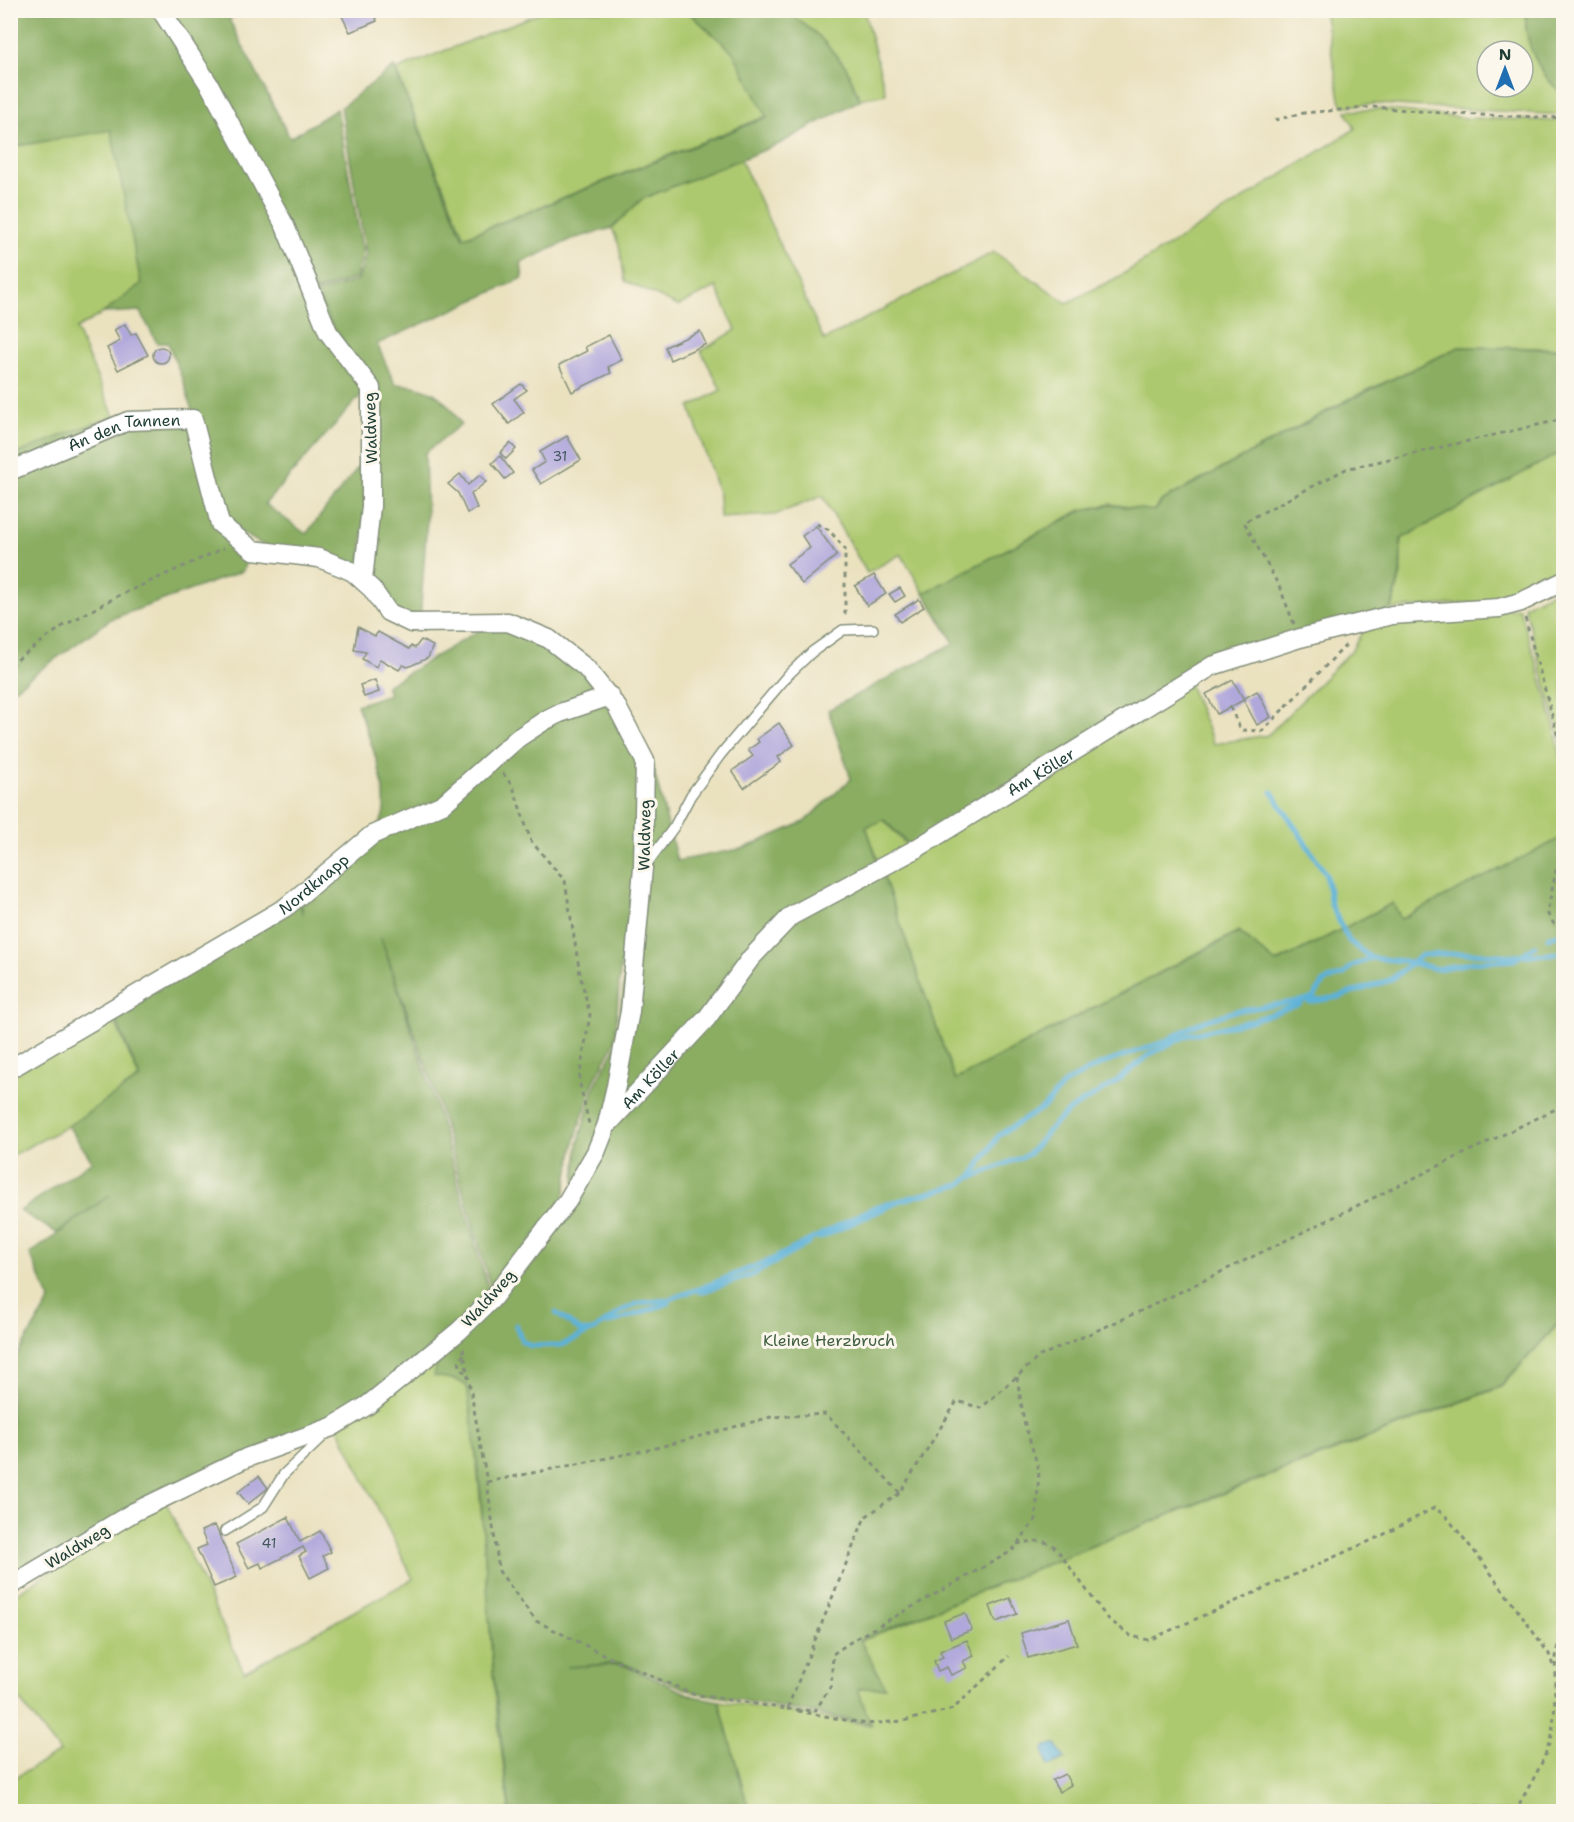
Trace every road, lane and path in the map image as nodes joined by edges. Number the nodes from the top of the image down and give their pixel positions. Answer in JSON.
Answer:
{"nodes":[{"id":1,"x":161,"y":10,"type":"edge"},
{"id":2,"x":1563,"y":118,"type":"edge"},
{"id":3,"x":1275,"y":120,"type":"dead end"},
{"id":4,"x":1563,"y":419,"type":"edge"},
{"id":5,"x":10,"y":471,"type":"edge"},
{"id":6,"x":817,"y":524,"type":"dead end"},
{"id":7,"x":238,"y":538,"type":"junction"},
{"id":8,"x":363,"y":580,"type":"junction"},
{"id":9,"x":1563,"y":581,"type":"edge"},
{"id":10,"x":1521,"y":603,"type":"junction"},
{"id":11,"x":1360,"y":623,"type":"junction"},
{"id":12,"x":873,"y":629,"type":"dead end"},
{"id":13,"x":843,"y":630,"type":"junction"},
{"id":14,"x":1300,"y":638,"type":"junction"},
{"id":15,"x":10,"y":665,"type":"edge"},
{"id":16,"x":609,"y":696,"type":"junction"},
{"id":17,"x":1230,"y":707,"type":"dead end"},
{"id":18,"x":1563,"y":758,"type":"edge"},
{"id":19,"x":494,"y":761,"type":"junction"},
{"id":20,"x":1563,"y":834,"type":"edge"},
{"id":21,"x":644,"y":868,"type":"junction"},
{"id":22,"x":1563,"y":926,"type":"edge"},
{"id":23,"x":10,"y":1069,"type":"edge"},
{"id":24,"x":1563,"y":1105,"type":"edge"},
{"id":25,"x":607,"y":1124,"type":"junction"},
{"id":26,"x":596,"y":1152,"type":"junction"},
{"id":27,"x":464,"y":1354,"type":"dead end"},
{"id":28,"x":467,"y":1366,"type":"dead end"},
{"id":29,"x":468,"y":1373,"type":"junction"},
{"id":30,"x":1017,"y":1377,"type":"junction"},
{"id":31,"x":332,"y":1427,"type":"junction"},
{"id":32,"x":487,"y":1482,"type":"junction"},
{"id":33,"x":900,"y":1493,"type":"junction"},
{"id":34,"x":225,"y":1531,"type":"dead end"},
{"id":35,"x":1017,"y":1544,"type":"junction"},
{"id":36,"x":10,"y":1586,"type":"edge"},
{"id":37,"x":1563,"y":1625,"type":"edge"},
{"id":38,"x":1009,"y":1656,"type":"dead end"},
{"id":39,"x":1553,"y":1666,"type":"junction"},
{"id":40,"x":787,"y":1709,"type":"junction"},
{"id":41,"x":1515,"y":1812,"type":"edge"}],
"edges":[{"from":1,"to":8,"type":"street","name":"Waldweg"},
{"from":2,"to":3,"type":"path"},
{"from":4,"to":14,"type":"path"},
{"from":5,"to":7,"type":"street","name":"An den Tannen"},
{"from":6,"to":13,"type":"path"},
{"from":7,"to":8,"type":"street","name":"An den Tannen"},
{"from":7,"to":15,"type":"path"},
{"from":8,"to":16,"type":"street","name":"Waldweg"},
{"from":9,"to":10,"type":"street","name":"Am Köller"},
{"from":10,"to":11,"type":"street","name":"Am Köller"},
{"from":10,"to":18,"type":"path"},
{"from":11,"to":14,"type":"street","name":"Am Köller"},
{"from":11,"to":17,"type":"path"},
{"from":12,"to":13,"type":"lane"},
{"from":13,"to":21,"type":"lane"},
{"from":14,"to":25,"type":"street","name":"Am Köller"},
{"from":16,"to":19,"type":"street","name":"Nordknapp"},
{"from":16,"to":21,"type":"street","name":"Waldweg"},
{"from":19,"to":23,"type":"street","name":"Nordknapp"},
{"from":19,"to":26,"type":"path"},
{"from":20,"to":22,"type":"path"},
{"from":21,"to":25,"type":"street","name":"Waldweg"},
{"from":24,"to":30,"type":"path"},
{"from":25,"to":26,"type":"street","name":"Waldweg"},
{"from":26,"to":31,"type":"street","name":"Waldweg"},
{"from":27,"to":29,"type":"path"},
{"from":28,"to":29,"type":"path"},
{"from":29,"to":32,"type":"path"},
{"from":30,"to":33,"type":"path"},
{"from":30,"to":35,"type":"path"},
{"from":31,"to":34,"type":"lane"},
{"from":31,"to":36,"type":"street","name":"Waldweg"},
{"from":32,"to":33,"type":"path"},
{"from":32,"to":40,"type":"path"},
{"from":33,"to":40,"type":"path"},
{"from":35,"to":39,"type":"path"},
{"from":35,"to":40,"type":"path"},
{"from":37,"to":39,"type":"path"},
{"from":38,"to":40,"type":"path"},
{"from":39,"to":41,"type":"path"}]}
